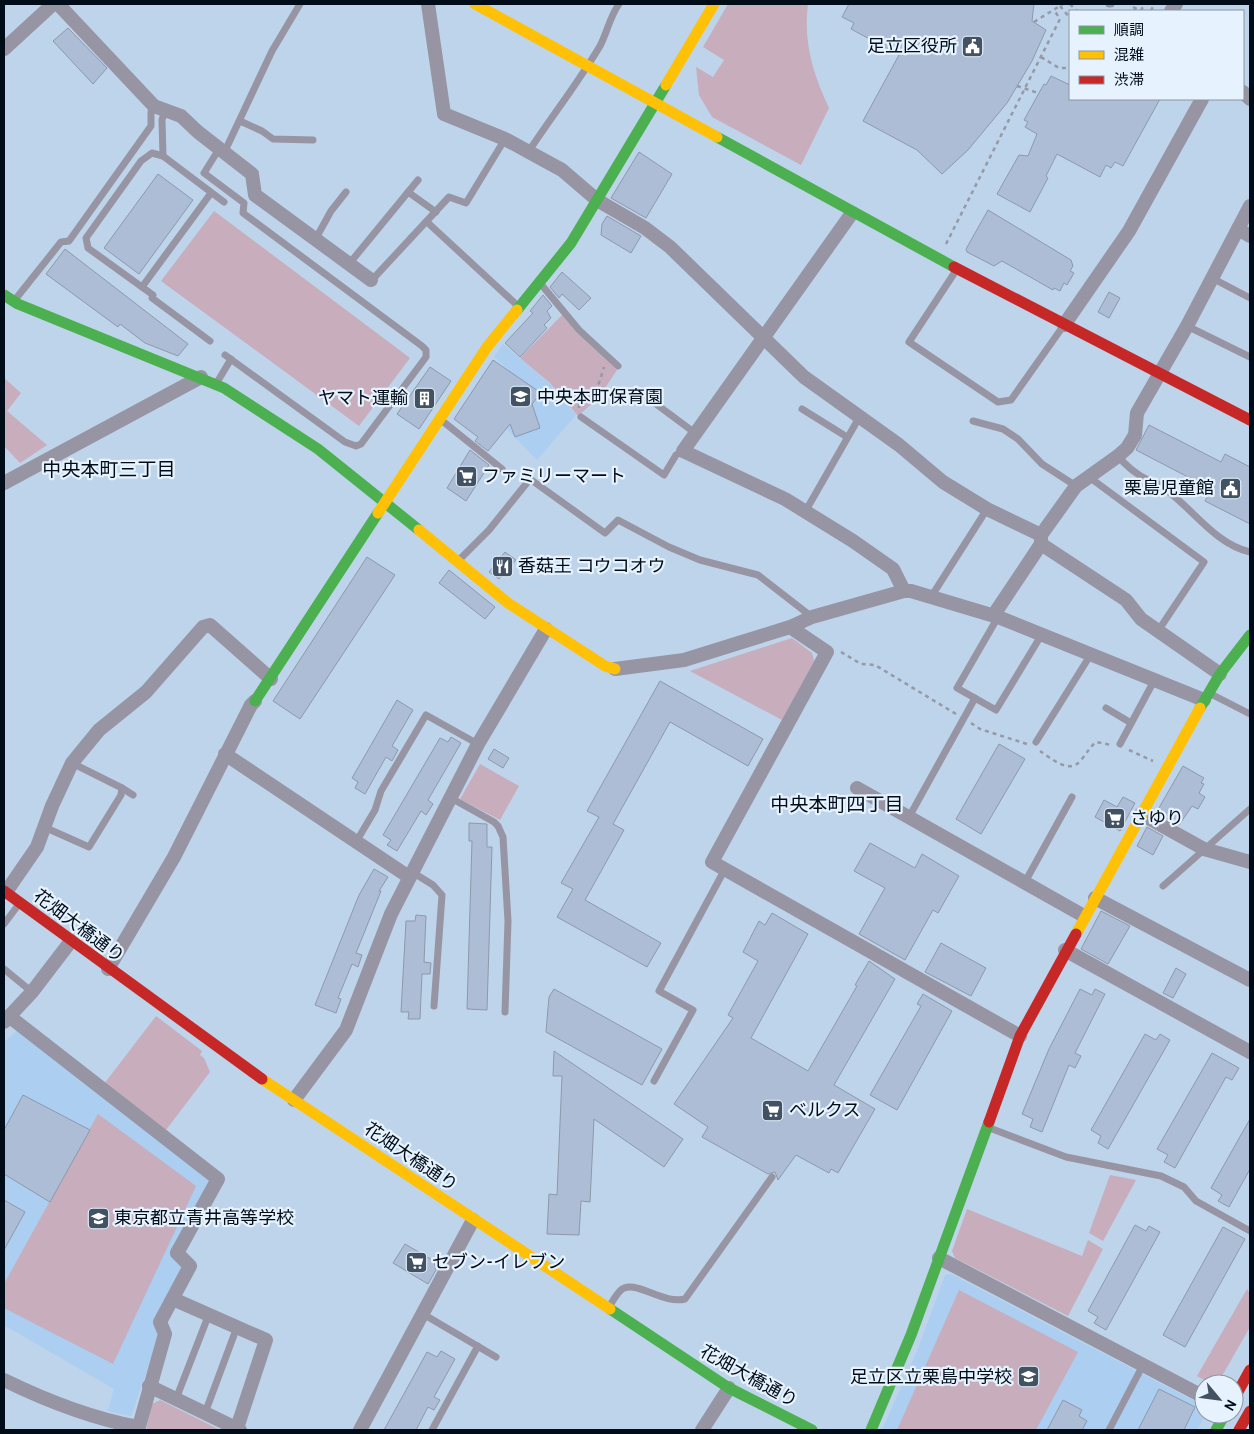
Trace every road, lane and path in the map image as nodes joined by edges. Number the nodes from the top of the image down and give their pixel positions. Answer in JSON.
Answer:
{"nodes":[{"id":1,"x":53,"y":4,"type":"edge"},
{"id":2,"x":58,"y":4,"type":"edge"},
{"id":3,"x":300,"y":4,"type":"edge"},
{"id":4,"x":428,"y":4,"type":"edge"},
{"id":5,"x":475,"y":4,"type":"edge"},
{"id":6,"x":619,"y":4,"type":"edge"},
{"id":7,"x":714,"y":4,"type":"edge"},
{"id":8,"x":1138,"y":4,"type":"edge"},
{"id":9,"x":1062,"y":5,"type":"edge"},
{"id":10,"x":1134,"y":8,"type":"edge"},
{"id":11,"x":1054,"y":10,"type":"junction"},
{"id":12,"x":1069,"y":16,"type":"edge"},
{"id":13,"x":1034,"y":22,"type":"dead end"},
{"id":14,"x":4,"y":49,"type":"edge"},
{"id":15,"x":1041,"y":57,"type":"junction"},
{"id":16,"x":587,"y":64,"type":"junction"},
{"id":17,"x":1069,"y":68,"type":"edge"},
{"id":18,"x":1017,"y":86,"type":"dead end"},
{"id":19,"x":1038,"y":93,"type":"dead end"},
{"id":20,"x":1201,"y":100,"type":"edge"},
{"id":21,"x":654,"y":104,"type":"junction"},
{"id":22,"x":160,"y":108,"type":"junction"},
{"id":23,"x":240,"y":121,"type":"junction"},
{"id":24,"x":504,"y":139,"type":"junction"},
{"id":25,"x":313,"y":140,"type":"dead end"},
{"id":26,"x":222,"y":151,"type":"junction"},
{"id":27,"x":529,"y":152,"type":"junction"},
{"id":28,"x":163,"y":156,"type":"junction"},
{"id":29,"x":418,"y":180,"type":"dead end"},
{"id":30,"x":346,"y":192,"type":"dead end"},
{"id":31,"x":408,"y":192,"type":"junction"},
{"id":32,"x":211,"y":193,"type":"junction"},
{"id":33,"x":597,"y":200,"type":"junction"},
{"id":34,"x":224,"y":202,"type":"dead end"},
{"id":35,"x":1250,"y":206,"type":"edge"},
{"id":36,"x":436,"y":212,"type":"junction"},
{"id":37,"x":852,"y":213,"type":"junction"},
{"id":38,"x":427,"y":222,"type":"junction"},
{"id":39,"x":1238,"y":229,"type":"junction"},
{"id":40,"x":1250,"y":236,"type":"edge"},
{"id":41,"x":315,"y":240,"type":"junction"},
{"id":42,"x":942,"y":251,"type":"dead end"},
{"id":43,"x":349,"y":264,"type":"junction"},
{"id":44,"x":957,"y":269,"type":"junction"},
{"id":45,"x":1212,"y":278,"type":"junction"},
{"id":46,"x":371,"y":280,"type":"joint"},
{"id":47,"x":540,"y":283,"type":"junction"},
{"id":48,"x":142,"y":287,"type":"junction"},
{"id":49,"x":1250,"y":298,"type":"edge"},
{"id":50,"x":8,"y":299,"type":"edge"},
{"id":51,"x":519,"y":307,"type":"junction"},
{"id":52,"x":1064,"y":324,"type":"junction"},
{"id":53,"x":1187,"y":326,"type":"junction"},
{"id":54,"x":765,"y":337,"type":"junction"},
{"id":55,"x":210,"y":341,"type":"dead end"},
{"id":56,"x":608,"y":356,"type":"junction"},
{"id":57,"x":1250,"y":357,"type":"edge"},
{"id":58,"x":618,"y":366,"type":"dead end"},
{"id":59,"x":1160,"y":374,"type":"junction"},
{"id":60,"x":201,"y":377,"type":"junction"},
{"id":61,"x":216,"y":384,"type":"junction"},
{"id":62,"x":643,"y":392,"type":"dead end"},
{"id":63,"x":802,"y":409,"type":"dead end"},
{"id":64,"x":860,"y":415,"type":"junction"},
{"id":65,"x":582,"y":417,"type":"joint"},
{"id":66,"x":440,"y":419,"type":"junction"},
{"id":67,"x":1250,"y":420,"type":"edge"},
{"id":68,"x":973,"y":421,"type":"dead end"},
{"id":69,"x":695,"y":433,"type":"junction"},
{"id":70,"x":846,"y":437,"type":"junction"},
{"id":71,"x":683,"y":451,"type":"junction"},
{"id":72,"x":1118,"y":456,"type":"junction"},
{"id":73,"x":502,"y":468,"type":"dead end"},
{"id":74,"x":1089,"y":477,"type":"junction"},
{"id":75,"x":4,"y":483,"type":"edge"},
{"id":76,"x":1076,"y":486,"type":"junction"},
{"id":77,"x":384,"y":504,"type":"junction"},
{"id":78,"x":987,"y":509,"type":"junction"},
{"id":79,"x":805,"y":512,"type":"junction"},
{"id":80,"x":1041,"y":540,"type":"junction"},
{"id":81,"x":1250,"y":552,"type":"edge"},
{"id":82,"x":457,"y":562,"type":"junction"},
{"id":83,"x":904,"y":591,"type":"junction"},
{"id":84,"x":931,"y":597,"type":"junction"},
{"id":85,"x":812,"y":617,"type":"junction"},
{"id":86,"x":998,"y":617,"type":"junction"},
{"id":87,"x":790,"y":627,"type":"junction"},
{"id":88,"x":546,"y":629,"type":"junction"},
{"id":89,"x":1158,"y":631,"type":"junction"},
{"id":90,"x":1042,"y":634,"type":"junction"},
{"id":91,"x":1249,"y":637,"type":"edge"},
{"id":92,"x":827,"y":652,"type":"junction"},
{"id":93,"x":1091,"y":654,"type":"junction"},
{"id":94,"x":615,"y":669,"type":"joint"},
{"id":95,"x":1220,"y":674,"type":"junction"},
{"id":96,"x":271,"y":678,"type":"junction"},
{"id":97,"x":1155,"y":679,"type":"junction"},
{"id":98,"x":1206,"y":696,"type":"junction"},
{"id":99,"x":975,"y":698,"type":"junction"},
{"id":100,"x":255,"y":701,"type":"joint"},
{"id":101,"x":1106,"y":708,"type":"dead end"},
{"id":102,"x":1250,"y":714,"type":"edge"},
{"id":103,"x":964,"y":719,"type":"junction"},
{"id":104,"x":1131,"y":723,"type":"junction"},
{"id":105,"x":1036,"y":742,"type":"dead end"},
{"id":106,"x":478,"y":744,"type":"junction"},
{"id":107,"x":1119,"y":746,"type":"joint"},
{"id":108,"x":1127,"y":750,"type":"dead end"},
{"id":109,"x":225,"y":754,"type":"junction"},
{"id":110,"x":72,"y":763,"type":"junction"},
{"id":111,"x":1167,"y":767,"type":"junction"},
{"id":112,"x":122,"y":788,"type":"junction"},
{"id":113,"x":857,"y":788,"type":"dead end"},
{"id":114,"x":132,"y":795,"type":"dead end"},
{"id":115,"x":1072,"y":797,"type":"dead end"},
{"id":116,"x":451,"y":798,"type":"junction"},
{"id":117,"x":1250,"y":809,"type":"edge"},
{"id":118,"x":1141,"y":814,"type":"junction"},
{"id":119,"x":909,"y":817,"type":"junction"},
{"id":120,"x":44,"y":827,"type":"junction"},
{"id":121,"x":356,"y":842,"type":"junction"},
{"id":122,"x":1204,"y":849,"type":"junction"},
{"id":123,"x":1250,"y":862,"type":"edge"},
{"id":124,"x":725,"y":869,"type":"junction"},
{"id":125,"x":411,"y":874,"type":"junction"},
{"id":126,"x":1025,"y":882,"type":"junction"},
{"id":127,"x":1163,"y":886,"type":"dead end"},
{"id":128,"x":5,"y":892,"type":"edge"},
{"id":129,"x":1095,"y":898,"type":"junction"},
{"id":130,"x":20,"y":903,"type":"junction"},
{"id":131,"x":1084,"y":916,"type":"junction"},
{"id":132,"x":4,"y":924,"type":"edge"},
{"id":133,"x":71,"y":941,"type":"junction"},
{"id":134,"x":1066,"y":950,"type":"junction"},
{"id":135,"x":108,"y":969,"type":"junction"},
{"id":136,"x":4,"y":970,"type":"edge"},
{"id":137,"x":1250,"y":980,"type":"edge"},
{"id":138,"x":32,"y":992,"type":"junction"},
{"id":139,"x":434,"y":1006,"type":"dead end"},
{"id":140,"x":506,"y":1012,"type":"dead end"},
{"id":141,"x":6,"y":1018,"type":"edge"},
{"id":142,"x":1020,"y":1036,"type":"junction"},
{"id":143,"x":1250,"y":1052,"type":"edge"},
{"id":144,"x":654,"y":1081,"type":"dead end"},
{"id":145,"x":294,"y":1100,"type":"junction"},
{"id":146,"x":986,"y":1126,"type":"junction"},
{"id":147,"x":772,"y":1177,"type":"dead end"},
{"id":148,"x":473,"y":1220,"type":"junction"},
{"id":149,"x":1250,"y":1231,"type":"edge"},
{"id":150,"x":939,"y":1258,"type":"junction"},
{"id":151,"x":173,"y":1298,"type":"junction"},
{"id":152,"x":608,"y":1309,"type":"junction"},
{"id":153,"x":208,"y":1314,"type":"junction"},
{"id":154,"x":423,"y":1314,"type":"junction"},
{"id":155,"x":237,"y":1327,"type":"junction"},
{"id":156,"x":478,"y":1346,"type":"junction"},
{"id":157,"x":496,"y":1357,"type":"dead end"},
{"id":158,"x":1143,"y":1365,"type":"junction"},
{"id":159,"x":4,"y":1380,"type":"edge"},
{"id":160,"x":148,"y":1386,"type":"junction"},
{"id":161,"x":729,"y":1388,"type":"junction"},
{"id":162,"x":1194,"y":1392,"type":"edge"},
{"id":163,"x":176,"y":1400,"type":"junction"},
{"id":164,"x":1250,"y":1411,"type":"edge"},
{"id":165,"x":205,"y":1413,"type":"junction"},
{"id":166,"x":138,"y":1428,"type":"edge"},
{"id":167,"x":238,"y":1429,"type":"edge"},
{"id":168,"x":360,"y":1430,"type":"edge"},
{"id":169,"x":432,"y":1430,"type":"edge"},
{"id":170,"x":702,"y":1430,"type":"edge"},
{"id":171,"x":812,"y":1430,"type":"edge"},
{"id":172,"x":871,"y":1430,"type":"edge"},
{"id":173,"x":1109,"y":1430,"type":"edge"},
{"id":174,"x":1239,"y":1430,"type":"edge"}],
"edges":[{"from":1,"to":14,"type":"street"},
{"from":2,"to":22,"type":"street"},
{"from":3,"to":23,"type":"lane"},
{"from":4,"to":24,"type":"street"},
{"from":5,"to":16,"type":"street"},
{"from":6,"to":16,"type":"lane"},
{"from":7,"to":21,"type":"street"},
{"from":8,"to":10,"type":"path"},
{"from":9,"to":11,"type":"path"},
{"from":9,"to":12,"type":"path"},
{"from":11,"to":13,"type":"path"},
{"from":11,"to":15,"type":"path"},
{"from":15,"to":17,"type":"path"},
{"from":15,"to":42,"type":"path"},
{"from":16,"to":21,"type":"street"},
{"from":16,"to":27,"type":"lane"},
{"from":18,"to":19,"type":"path","bridge":true},
{"from":20,"to":52,"type":"street"},
{"from":21,"to":33,"type":"street"},
{"from":21,"to":37,"type":"street"},
{"from":22,"to":26,"type":"street"},
{"from":22,"to":28,"type":"lane"},
{"from":22,"to":50,"type":"lane"},
{"from":23,"to":25,"type":"lane"},
{"from":23,"to":26,"type":"lane"},
{"from":24,"to":27,"type":"street"},
{"from":24,"to":36,"type":"lane"},
{"from":26,"to":41,"type":"street"},
{"from":26,"to":61,"type":"lane"},
{"from":27,"to":33,"type":"street"},
{"from":28,"to":32,"type":"lane"},
{"from":28,"to":48,"type":"lane"},
{"from":29,"to":31,"type":"lane"},
{"from":30,"to":41,"type":"lane"},
{"from":31,"to":36,"type":"lane"},
{"from":31,"to":43,"type":"lane"},
{"from":32,"to":34,"type":"lane"},
{"from":32,"to":48,"type":"lane"},
{"from":33,"to":47,"type":"street"},
{"from":33,"to":54,"type":"street"},
{"from":35,"to":39,"type":"street"},
{"from":36,"to":38,"type":"lane"},
{"from":37,"to":44,"type":"street"},
{"from":37,"to":54,"type":"street"},
{"from":38,"to":46,"type":"lane"},
{"from":38,"to":51,"type":"lane"},
{"from":39,"to":40,"type":"street"},
{"from":39,"to":45,"type":"street"},
{"from":41,"to":43,"type":"street"},
{"from":43,"to":46,"type":"street"},
{"from":44,"to":52,"type":"street"},
{"from":44,"to":52,"type":"lane"},
{"from":45,"to":49,"type":"lane"},
{"from":45,"to":53,"type":"street"},
{"from":47,"to":51,"type":"street"},
{"from":47,"to":56,"type":"lane"},
{"from":48,"to":55,"type":"lane"},
{"from":50,"to":60,"type":"street"},
{"from":51,"to":66,"type":"street"},
{"from":52,"to":59,"type":"street"},
{"from":53,"to":57,"type":"lane"},
{"from":53,"to":59,"type":"street"},
{"from":54,"to":64,"type":"street"},
{"from":54,"to":69,"type":"street"},
{"from":56,"to":58,"type":"lane"},
{"from":56,"to":65,"type":"path"},
{"from":59,"to":67,"type":"street"},
{"from":59,"to":72,"type":"street"},
{"from":60,"to":61,"type":"street"},
{"from":60,"to":75,"type":"street"},
{"from":61,"to":77,"type":"street"},
{"from":62,"to":69,"type":"lane"},
{"from":63,"to":70,"type":"lane"},
{"from":64,"to":70,"type":"lane"},
{"from":64,"to":78,"type":"street"},
{"from":65,"to":71,"type":"lane"},
{"from":66,"to":73,"type":"lane"},
{"from":66,"to":77,"type":"street"},
{"from":68,"to":76,"type":"lane"},
{"from":69,"to":71,"type":"street"},
{"from":70,"to":79,"type":"lane"},
{"from":71,"to":79,"type":"street"},
{"from":72,"to":74,"type":"street"},
{"from":72,"to":81,"type":"lane"},
{"from":74,"to":76,"type":"street"},
{"from":74,"to":89,"type":"lane"},
{"from":76,"to":80,"type":"street"},
{"from":77,"to":82,"type":"street"},
{"from":77,"to":96,"type":"street"},
{"from":78,"to":80,"type":"street"},
{"from":78,"to":84,"type":"lane"},
{"from":79,"to":83,"type":"street"},
{"from":80,"to":86,"type":"street"},
{"from":80,"to":89,"type":"street"},
{"from":82,"to":85,"type":"lane"},
{"from":82,"to":88,"type":"street"},
{"from":83,"to":84,"type":"street"},
{"from":83,"to":85,"type":"street"},
{"from":84,"to":86,"type":"street"},
{"from":85,"to":87,"type":"street"},
{"from":86,"to":90,"type":"street"},
{"from":86,"to":99,"type":"lane"},
{"from":87,"to":92,"type":"street"},
{"from":87,"to":94,"type":"street"},
{"from":88,"to":94,"type":"street"},
{"from":88,"to":106,"type":"street"},
{"from":89,"to":95,"type":"street"},
{"from":90,"to":93,"type":"street"},
{"from":90,"to":99,"type":"lane"},
{"from":91,"to":95,"type":"street"},
{"from":92,"to":103,"type":"path"},
{"from":92,"to":124,"type":"street"},
{"from":93,"to":97,"type":"street"},
{"from":93,"to":105,"type":"lane"},
{"from":95,"to":98,"type":"street"},
{"from":96,"to":100,"type":"street"},
{"from":96,"to":110,"type":"street"},
{"from":97,"to":98,"type":"street"},
{"from":97,"to":104,"type":"lane"},
{"from":98,"to":102,"type":"lane"},
{"from":98,"to":111,"type":"street"},
{"from":99,"to":103,"type":"lane"},
{"from":100,"to":109,"type":"street"},
{"from":101,"to":104,"type":"lane"},
{"from":103,"to":107,"type":"path"},
{"from":103,"to":119,"type":"lane"},
{"from":104,"to":107,"type":"lane"},
{"from":106,"to":116,"type":"street"},
{"from":106,"to":121,"type":"lane"},
{"from":108,"to":111,"type":"path"},
{"from":109,"to":121,"type":"street"},
{"from":109,"to":135,"type":"street"},
{"from":110,"to":112,"type":"lane"},
{"from":110,"to":120,"type":"street"},
{"from":111,"to":118,"type":"street"},
{"from":112,"to":114,"type":"lane"},
{"from":112,"to":120,"type":"lane"},
{"from":113,"to":119,"type":"street"},
{"from":115,"to":126,"type":"lane"},
{"from":116,"to":125,"type":"street"},
{"from":116,"to":140,"type":"lane"},
{"from":117,"to":122,"type":"lane"},
{"from":118,"to":122,"type":"street"},
{"from":118,"to":129,"type":"street"},
{"from":119,"to":126,"type":"street"},
{"from":120,"to":128,"type":"street"},
{"from":121,"to":125,"type":"street"},
{"from":122,"to":123,"type":"street"},
{"from":122,"to":127,"type":"lane"},
{"from":124,"to":142,"type":"street"},
{"from":124,"to":144,"type":"lane"},
{"from":125,"to":139,"type":"lane"},
{"from":125,"to":145,"type":"street"},
{"from":126,"to":131,"type":"street"},
{"from":128,"to":130,"type":"street","name":"花畑大橋通り"},
{"from":129,"to":131,"type":"street"},
{"from":129,"to":137,"type":"street"},
{"from":130,"to":132,"type":"lane"},
{"from":130,"to":133,"type":"street","name":"花畑大橋通り"},
{"from":131,"to":134,"type":"street"},
{"from":133,"to":135,"type":"street","name":"花畑大橋通り"},
{"from":133,"to":138,"type":"street"},
{"from":134,"to":142,"type":"street"},
{"from":134,"to":143,"type":"street"},
{"from":135,"to":145,"type":"street","name":"花畑大橋通り"},
{"from":136,"to":138,"type":"lane"},
{"from":138,"to":141,"type":"street"},
{"from":141,"to":151,"type":"street"},
{"from":142,"to":146,"type":"street"},
{"from":145,"to":148,"type":"street","name":"花畑大橋通り"},
{"from":146,"to":149,"type":"lane"},
{"from":146,"to":150,"type":"street"},
{"from":147,"to":152,"type":"lane"},
{"from":148,"to":152,"type":"street","name":"花畑大橋通り"},
{"from":148,"to":154,"type":"street"},
{"from":150,"to":158,"type":"street"},
{"from":150,"to":172,"type":"street"},
{"from":151,"to":153,"type":"street"},
{"from":151,"to":160,"type":"street"},
{"from":152,"to":161,"type":"street","name":"花畑大橋通り"},
{"from":153,"to":155,"type":"street"},
{"from":153,"to":163,"type":"lane"},
{"from":154,"to":156,"type":"lane"},
{"from":154,"to":168,"type":"street"},
{"from":155,"to":165,"type":"lane"},
{"from":155,"to":167,"type":"street"},
{"from":156,"to":157,"type":"lane"},
{"from":156,"to":169,"type":"lane"},
{"from":158,"to":162,"type":"street"},
{"from":158,"to":173,"type":"lane"},
{"from":159,"to":166,"type":"street"},
{"from":160,"to":163,"type":"street"},
{"from":160,"to":166,"type":"street"},
{"from":161,"to":170,"type":"street"},
{"from":161,"to":171,"type":"street","name":"花畑大橋通り"},
{"from":163,"to":165,"type":"street"},
{"from":164,"to":174,"type":"street"},
{"from":165,"to":167,"type":"street"}]}
